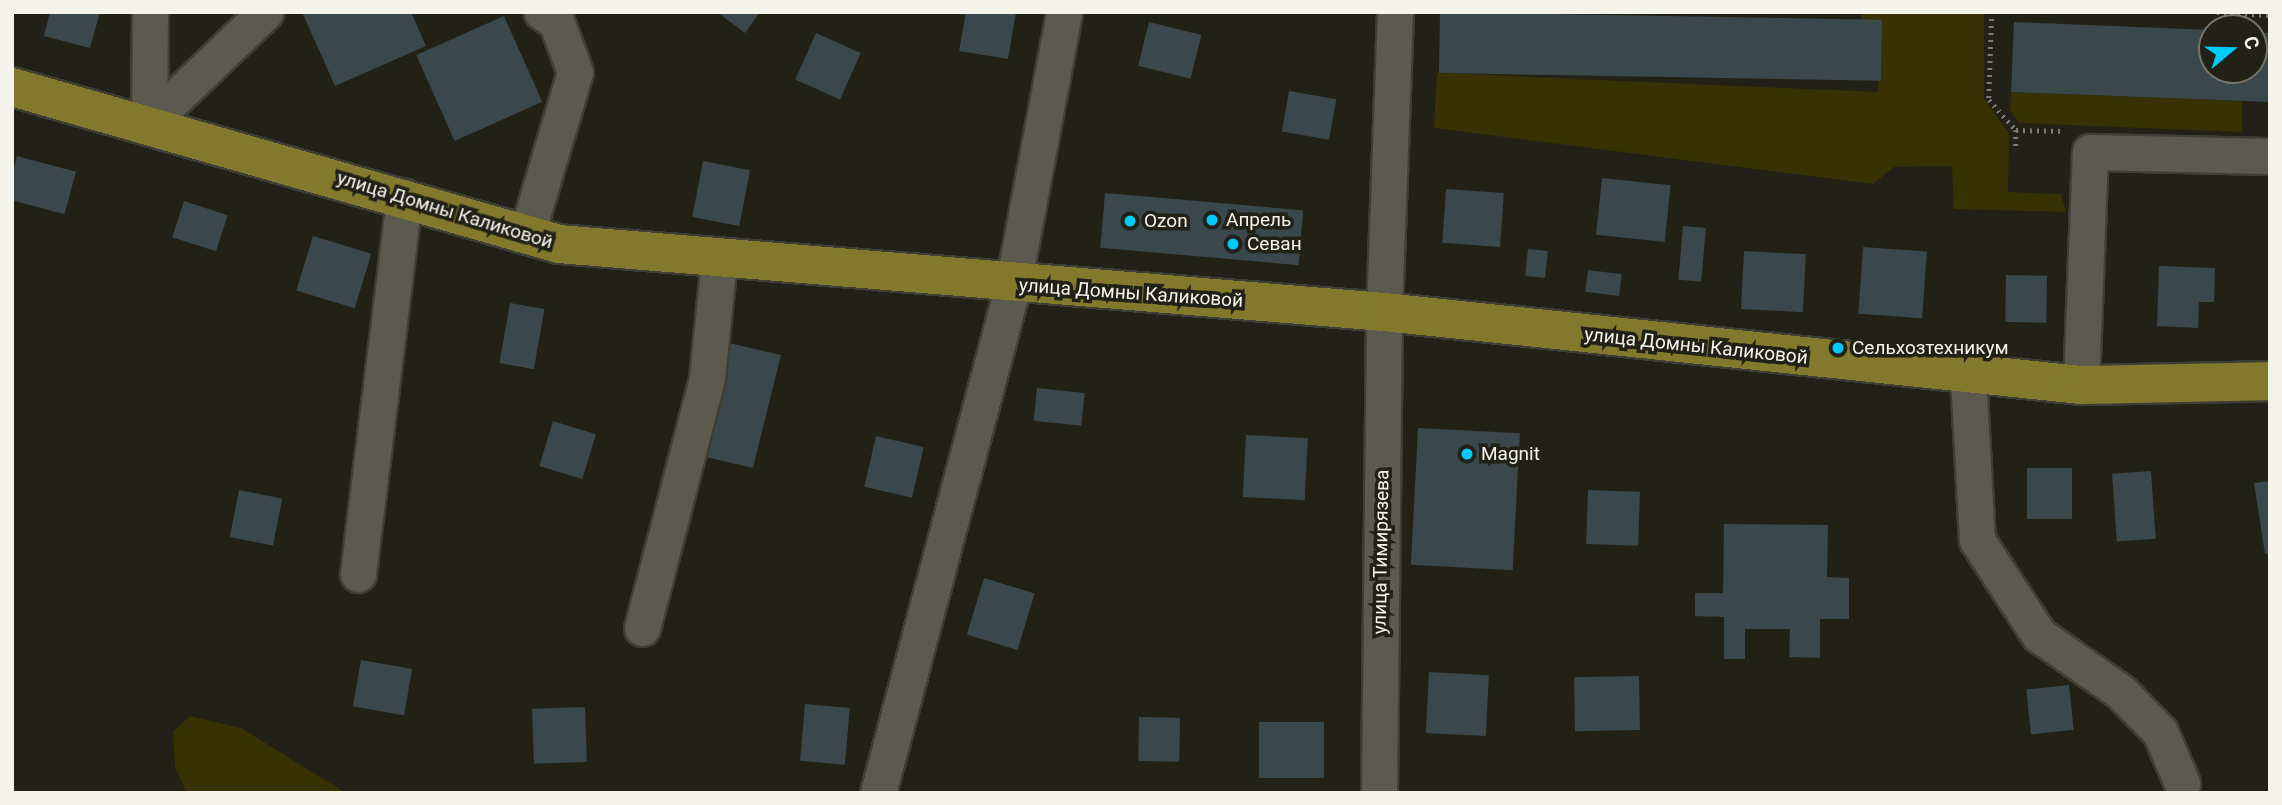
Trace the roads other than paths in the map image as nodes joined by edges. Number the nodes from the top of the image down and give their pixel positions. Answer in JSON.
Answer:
{"nodes":[{"id":1,"x":150,"y":12,"type":"edge"},
{"id":2,"x":265,"y":12,"type":"edge"},
{"id":3,"x":542,"y":12,"type":"edge"},
{"id":4,"x":1064,"y":12,"type":"edge"},
{"id":5,"x":1395,"y":12,"type":"edge"},
{"id":6,"x":12,"y":87,"type":"edge"},
{"id":7,"x":149,"y":123,"type":"junction"},
{"id":8,"x":2270,"y":156,"type":"edge"},
{"id":9,"x":404,"y":197,"type":"junction"},
{"id":10,"x":527,"y":233,"type":"junction"},
{"id":11,"x":719,"y":261,"type":"junction"},
{"id":12,"x":1013,"y":285,"type":"junction"},
{"id":13,"x":1384,"y":312,"type":"junction"},
{"id":14,"x":1968,"y":375,"type":"junction"},
{"id":15,"x":2270,"y":381,"type":"edge"},
{"id":16,"x":2081,"y":384,"type":"junction"},
{"id":17,"x":358,"y":574,"type":"dead end"},
{"id":18,"x":642,"y":628,"type":"dead end"},
{"id":19,"x":2182,"y":783,"type":"dead end"},
{"id":20,"x":878,"y":793,"type":"edge"},
{"id":21,"x":1379,"y":793,"type":"edge"}],
"edges":[{"from":1,"to":7,"type":"street"},
{"from":2,"to":7,"type":"street"},
{"from":3,"to":10,"type":"street"},
{"from":4,"to":12,"type":"street"},
{"from":5,"to":13,"type":"street","name":"улица Тимирязева"},
{"from":6,"to":7,"type":"main road","name":"улица Домны Каликовой"},
{"from":7,"to":9,"type":"main road","name":"улица Домны Каликовой"},
{"from":8,"to":16,"type":"street"},
{"from":9,"to":10,"type":"main road","name":"улица Домны Каликовой"},
{"from":9,"to":17,"type":"street"},
{"from":10,"to":11,"type":"main road","name":"улица Домны Каликовой"},
{"from":11,"to":12,"type":"main road","name":"улица Домны Каликовой"},
{"from":11,"to":18,"type":"street"},
{"from":12,"to":13,"type":"main road","name":"улица Домны Каликовой"},
{"from":12,"to":20,"type":"street"},
{"from":13,"to":14,"type":"main road","name":"улица Домны Каликовой"},
{"from":13,"to":21,"type":"street","name":"улица Тимирязева"},
{"from":14,"to":16,"type":"main road","name":"улица Домны Каликовой"},
{"from":14,"to":19,"type":"street"},
{"from":15,"to":16,"type":"main road","name":"улица Домны Каликовой"}]}
